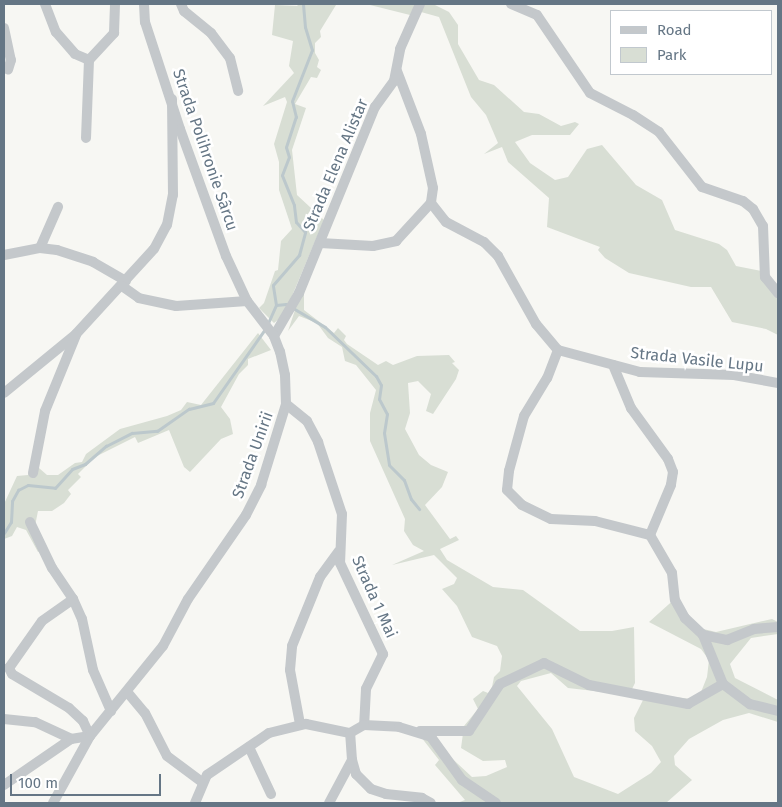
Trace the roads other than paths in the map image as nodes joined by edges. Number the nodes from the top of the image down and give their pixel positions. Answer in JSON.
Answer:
{"nodes":[{"id":1,"x":45,"y":4,"type":"edge"},
{"id":2,"x":115,"y":4,"type":"edge"},
{"id":3,"x":142,"y":4,"type":"edge"},
{"id":4,"x":181,"y":4,"type":"edge"},
{"id":5,"x":420,"y":4,"type":"edge"},
{"id":6,"x":510,"y":4,"type":"edge"},
{"id":7,"x":4,"y":28,"type":"edge"},
{"id":8,"x":89,"y":60,"type":"junction"},
{"id":9,"x":8,"y":70,"type":"dead end"},
{"id":10,"x":397,"y":71,"type":"junction"},
{"id":11,"x":238,"y":91,"type":"dead end"},
{"id":12,"x":172,"y":99,"type":"junction"},
{"id":13,"x":86,"y":138,"type":"dead end"},
{"id":14,"x":431,"y":203,"type":"junction"},
{"id":15,"x":58,"y":207,"type":"dead end"},
{"id":16,"x":320,"y":243,"type":"junction"},
{"id":17,"x":40,"y":248,"type":"junction"},
{"id":18,"x":4,"y":255,"type":"edge"},
{"id":19,"x":124,"y":284,"type":"junction"},
{"id":20,"x":778,"y":293,"type":"edge"},
{"id":21,"x":247,"y":301,"type":"junction"},
{"id":22,"x":76,"y":334,"type":"junction"},
{"id":23,"x":274,"y":336,"type":"junction"},
{"id":24,"x":558,"y":350,"type":"junction"},
{"id":25,"x":613,"y":365,"type":"junction"},
{"id":26,"x":778,"y":383,"type":"edge"},
{"id":27,"x":4,"y":393,"type":"edge"},
{"id":28,"x":286,"y":404,"type":"junction"},
{"id":29,"x":33,"y":473,"type":"dead end"},
{"id":30,"x":30,"y":522,"type":"dead end"},
{"id":31,"x":650,"y":535,"type":"junction"},
{"id":32,"x":339,"y":551,"type":"junction"},
{"id":33,"x":73,"y":599,"type":"junction"},
{"id":34,"x":778,"y":627,"type":"edge"},
{"id":35,"x":703,"y":634,"type":"junction"},
{"id":36,"x":723,"y":684,"type":"junction"},
{"id":37,"x":128,"y":693,"type":"junction"},
{"id":38,"x":111,"y":711,"type":"junction"},
{"id":39,"x":778,"y":711,"type":"edge"},
{"id":40,"x":4,"y":719,"type":"edge"},
{"id":41,"x":300,"y":724,"type":"junction"},
{"id":42,"x":364,"y":724,"type":"junction"},
{"id":43,"x":417,"y":731,"type":"junction"},
{"id":44,"x":350,"y":734,"type":"junction"},
{"id":45,"x":90,"y":736,"type":"junction"},
{"id":46,"x":71,"y":739,"type":"junction"},
{"id":47,"x":250,"y":747,"type":"junction"},
{"id":48,"x":352,"y":760,"type":"junction"},
{"id":49,"x":202,"y":782,"type":"junction"},
{"id":50,"x":4,"y":785,"type":"edge"},
{"id":51,"x":271,"y":794,"type":"dead end"},
{"id":52,"x":54,"y":803,"type":"edge"},
{"id":53,"x":194,"y":803,"type":"edge"},
{"id":54,"x":329,"y":803,"type":"edge"},
{"id":55,"x":431,"y":803,"type":"edge"},
{"id":56,"x":496,"y":803,"type":"edge"}],
"edges":[{"from":1,"to":8,"type":"street"},
{"from":2,"to":8,"type":"street"},
{"from":3,"to":12,"type":"street","name":"Strada Polihronie Sârcu"},
{"from":4,"to":11,"type":"street"},
{"from":5,"to":10,"type":"street","name":"Strada Elena Alistar"},
{"from":6,"to":20,"type":"street"},
{"from":7,"to":9,"type":"street"},
{"from":8,"to":13,"type":"street"},
{"from":10,"to":14,"type":"street"},
{"from":10,"to":16,"type":"street","name":"Strada Elena Alistar"},
{"from":12,"to":19,"type":"street"},
{"from":12,"to":21,"type":"street","name":"Strada Polihronie Sârcu"},
{"from":14,"to":16,"type":"street"},
{"from":14,"to":24,"type":"street"},
{"from":15,"to":17,"type":"street"},
{"from":16,"to":23,"type":"street","name":"Strada Elena Alistar"},
{"from":17,"to":18,"type":"street"},
{"from":17,"to":19,"type":"street"},
{"from":19,"to":21,"type":"street"},
{"from":19,"to":22,"type":"street"},
{"from":21,"to":23,"type":"street","name":"Strada Unirii"},
{"from":22,"to":27,"type":"street"},
{"from":22,"to":29,"type":"street"},
{"from":23,"to":28,"type":"street","name":"Strada Unirii"},
{"from":24,"to":25,"type":"street","name":"Strada Vasile Lupu"},
{"from":24,"to":31,"type":"street"},
{"from":25,"to":26,"type":"street","name":"Strada Vasile Lupu"},
{"from":25,"to":31,"type":"street"},
{"from":28,"to":32,"type":"street","name":"Strada 1 Mai"},
{"from":28,"to":37,"type":"street","name":"Strada Unirii"},
{"from":30,"to":33,"type":"street"},
{"from":31,"to":35,"type":"street"},
{"from":32,"to":41,"type":"street"},
{"from":32,"to":42,"type":"street","name":"Strada 1 Mai"},
{"from":33,"to":38,"type":"street"},
{"from":33,"to":45,"type":"street"},
{"from":34,"to":35,"type":"street"},
{"from":35,"to":36,"type":"street"},
{"from":36,"to":39,"type":"street"},
{"from":36,"to":43,"type":"street"},
{"from":37,"to":38,"type":"street","name":"Strada Unirii"},
{"from":37,"to":49,"type":"street"},
{"from":38,"to":45,"type":"street","name":"Strada Unirii"},
{"from":40,"to":46,"type":"street"},
{"from":41,"to":44,"type":"street"},
{"from":41,"to":47,"type":"street"},
{"from":42,"to":43,"type":"street"},
{"from":42,"to":44,"type":"street"},
{"from":43,"to":56,"type":"street"},
{"from":44,"to":48,"type":"street"},
{"from":45,"to":46,"type":"street"},
{"from":45,"to":52,"type":"street","name":"Strada Unirii"},
{"from":46,"to":50,"type":"street"},
{"from":47,"to":49,"type":"street"},
{"from":47,"to":51,"type":"street"},
{"from":48,"to":54,"type":"street"},
{"from":48,"to":55,"type":"street"},
{"from":49,"to":53,"type":"street"}]}
